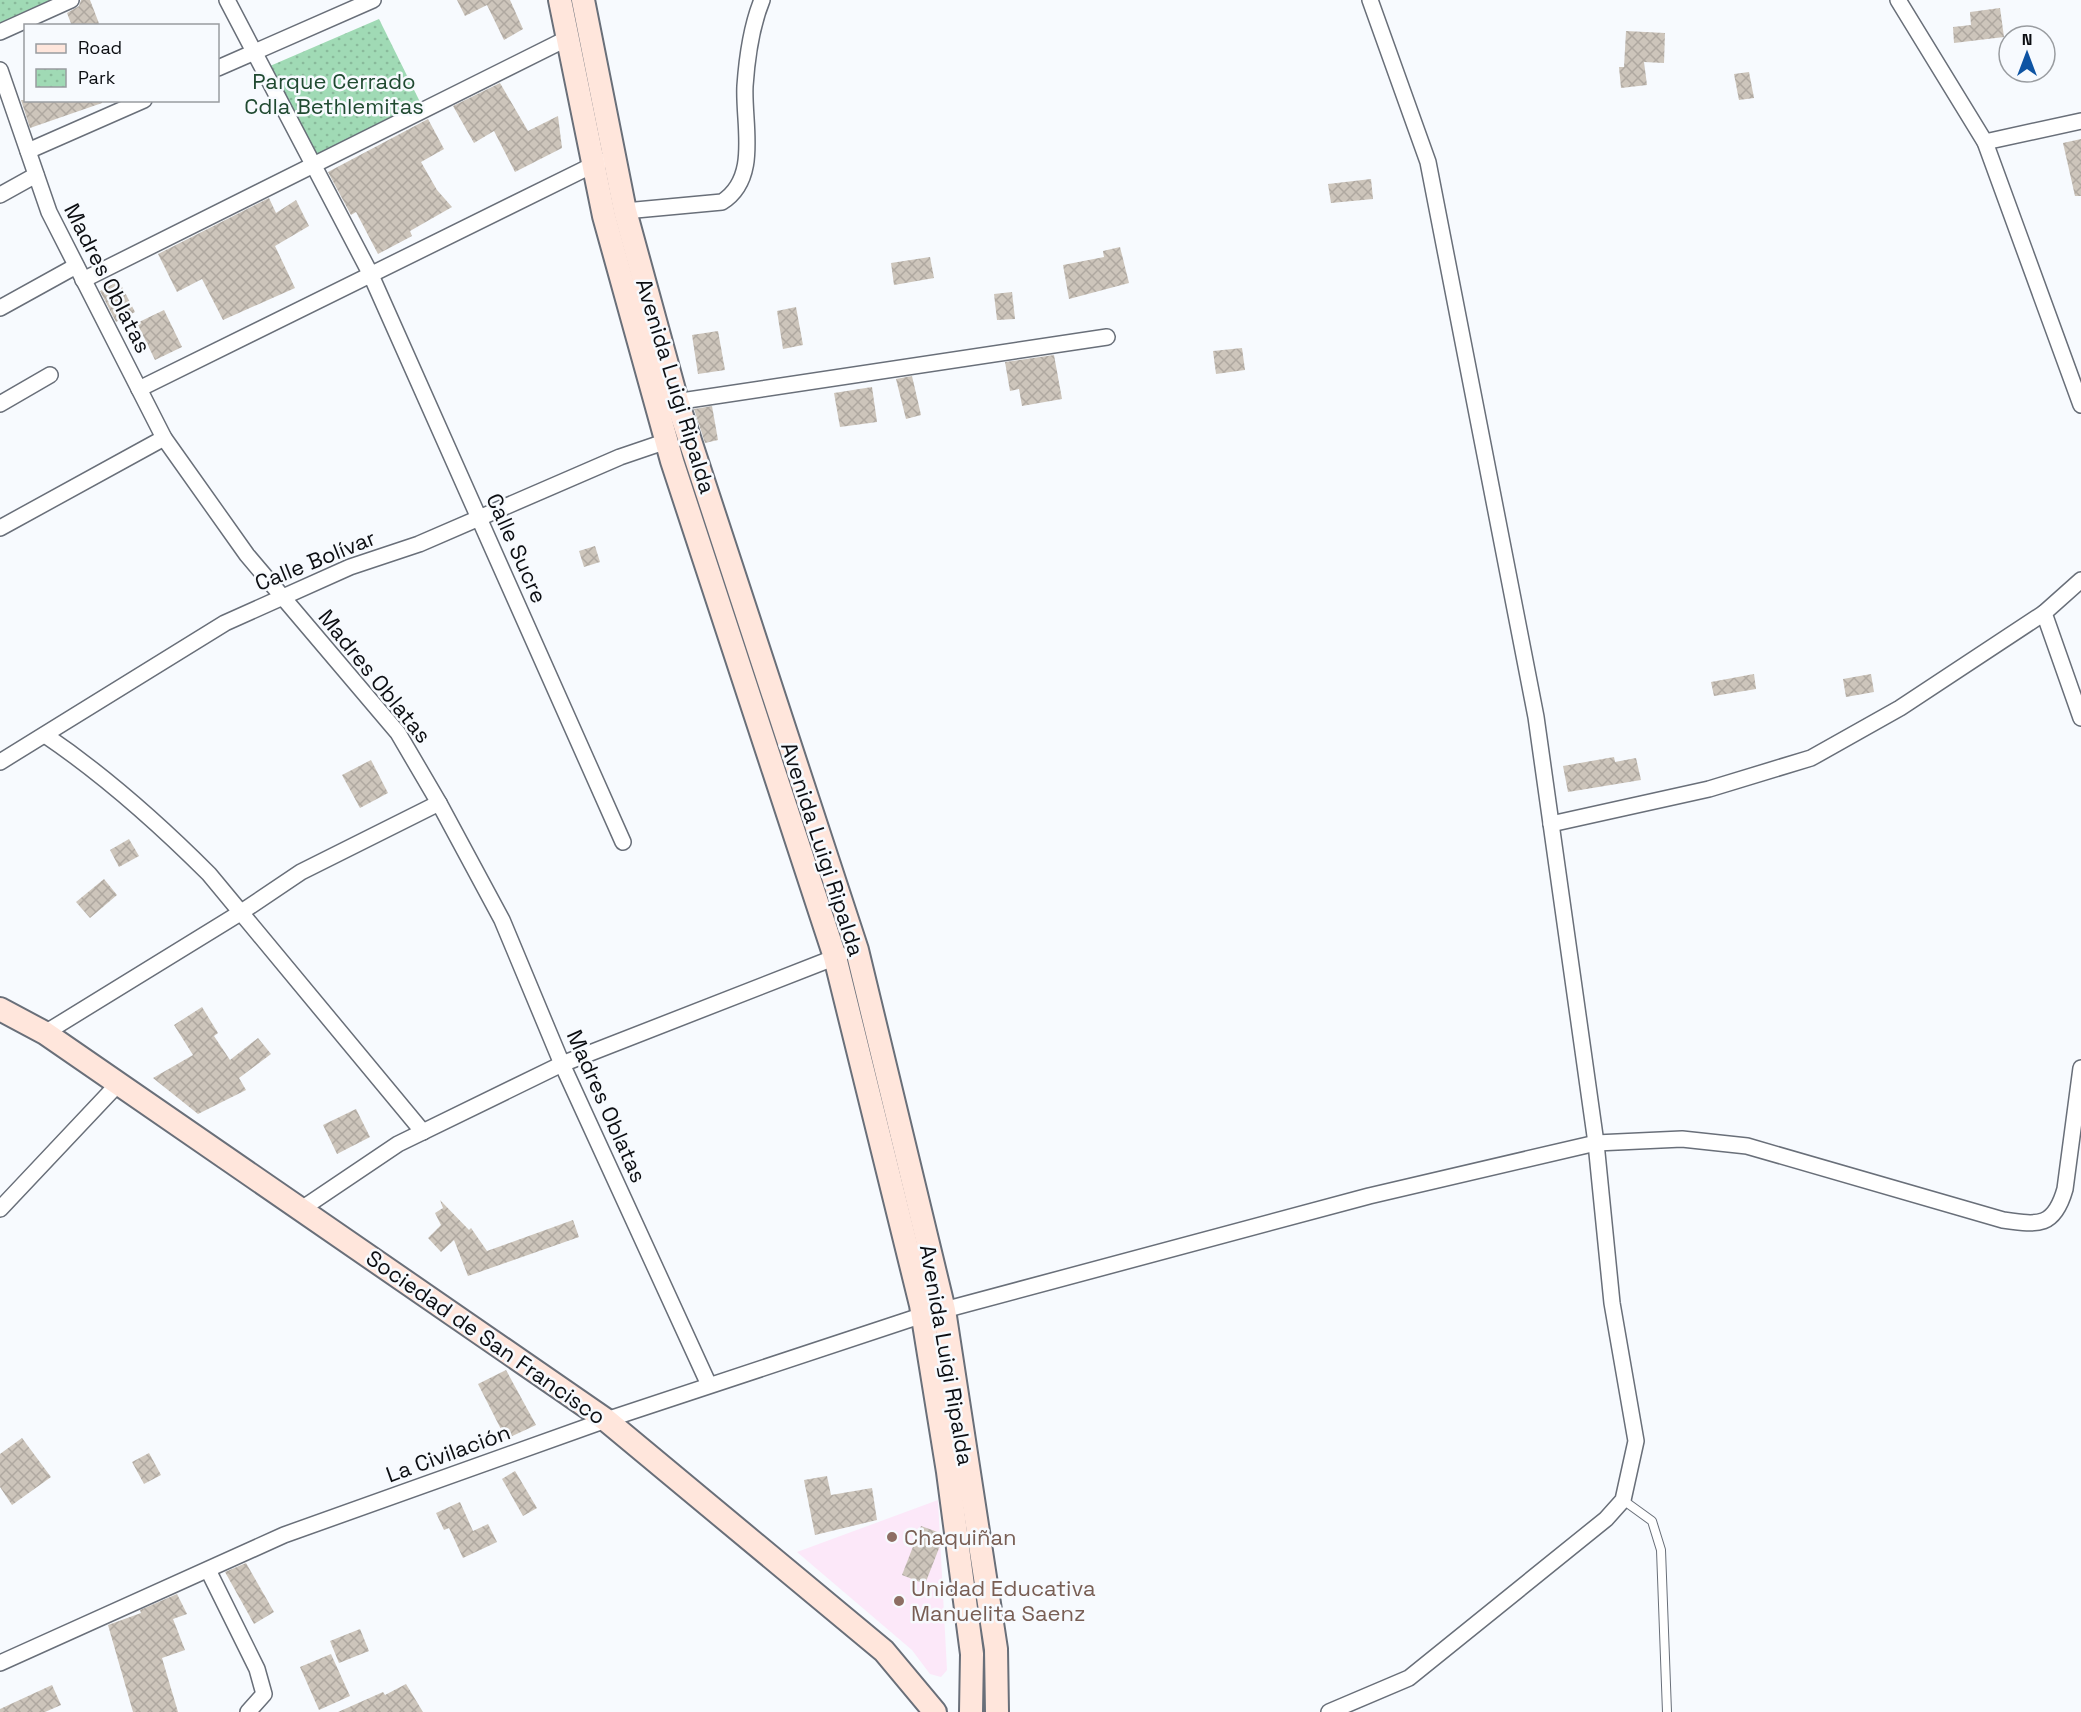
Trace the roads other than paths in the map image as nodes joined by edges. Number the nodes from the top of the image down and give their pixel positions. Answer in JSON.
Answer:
{"nodes":[{"id":1,"x":71,"y":0,"type":"edge"},
{"id":2,"x":227,"y":0,"type":"edge"},
{"id":3,"x":373,"y":0,"type":"edge"},
{"id":4,"x":560,"y":0,"type":"edge"},
{"id":5,"x":583,"y":0,"type":"edge"},
{"id":6,"x":762,"y":0,"type":"edge"},
{"id":7,"x":1370,"y":0,"type":"edge"},
{"id":8,"x":1898,"y":0,"type":"edge"},
{"id":9,"x":0,"y":32,"type":"edge"},
{"id":10,"x":568,"y":38,"type":"junction"},
{"id":11,"x":254,"y":52,"type":"junction"},
{"id":12,"x":219,"y":68,"type":"edge"},
{"id":13,"x":1,"y":78,"type":"edge"},
{"id":14,"x":139,"y":102,"type":"edge"},
{"id":15,"x":2081,"y":121,"type":"edge"},
{"id":16,"x":1985,"y":142,"type":"junction"},
{"id":17,"x":28,"y":151,"type":"junction"},
{"id":18,"x":604,"y":160,"type":"junction"},
{"id":19,"x":314,"y":165,"type":"junction"},
{"id":20,"x":36,"y":175,"type":"junction"},
{"id":21,"x":0,"y":195,"type":"edge"},
{"id":22,"x":625,"y":211,"type":"junction"},
{"id":23,"x":76,"y":266,"type":"junction"},
{"id":24,"x":370,"y":273,"type":"junction"},
{"id":25,"x":83,"y":280,"type":"junction"},
{"id":26,"x":0,"y":308,"type":"edge"},
{"id":27,"x":1107,"y":337,"type":"dead end"},
{"id":28,"x":50,"y":375,"type":"dead end"},
{"id":29,"x":139,"y":389,"type":"junction"},
{"id":30,"x":667,"y":403,"type":"junction"},
{"id":31,"x":0,"y":404,"type":"edge"},
{"id":32,"x":2081,"y":405,"type":"edge"},
{"id":33,"x":164,"y":438,"type":"junction"},
{"id":34,"x":667,"y":441,"type":"junction"},
{"id":35,"x":478,"y":518,"type":"junction"},
{"id":36,"x":0,"y":528,"type":"edge"},
{"id":37,"x":2081,"y":580,"type":"edge"},
{"id":38,"x":281,"y":596,"type":"junction"},
{"id":39,"x":2044,"y":613,"type":"junction"},
{"id":40,"x":2081,"y":718,"type":"edge"},
{"id":41,"x":45,"y":735,"type":"junction"},
{"id":42,"x":0,"y":762,"type":"edge"},
{"id":43,"x":439,"y":803,"type":"junction"},
{"id":44,"x":1551,"y":824,"type":"junction"},
{"id":45,"x":623,"y":842,"type":"dead end"},
{"id":46,"x":240,"y":913,"type":"junction"},
{"id":47,"x":856,"y":950,"type":"junction"},
{"id":48,"x":834,"y":957,"type":"junction"},
{"id":49,"x":0,"y":1009,"type":"edge"},
{"id":50,"x":45,"y":1033,"type":"junction"},
{"id":51,"x":562,"y":1064,"type":"junction"},
{"id":52,"x":2081,"y":1068,"type":"edge"},
{"id":53,"x":117,"y":1084,"type":"junction"},
{"id":54,"x":423,"y":1132,"type":"junction"},
{"id":55,"x":1596,"y":1143,"type":"junction"},
{"id":56,"x":303,"y":1208,"type":"junction"},
{"id":57,"x":0,"y":1209,"type":"edge"},
{"id":58,"x":933,"y":1312,"type":"junction"},
{"id":59,"x":709,"y":1385,"type":"junction"},
{"id":60,"x":606,"y":1420,"type":"junction"},
{"id":61,"x":1623,"y":1500,"type":"junction"},
{"id":62,"x":208,"y":1570,"type":"junction"},
{"id":63,"x":0,"y":1663,"type":"edge"},
{"id":64,"x":1336,"y":1711,"type":"edge"},
{"id":65,"x":248,"y":1712,"type":"edge"},
{"id":66,"x":935,"y":1712,"type":"edge"},
{"id":67,"x":971,"y":1712,"type":"edge"},
{"id":68,"x":997,"y":1712,"type":"edge"},
{"id":69,"x":1666,"y":1712,"type":"edge"}],
"edges":[{"from":1,"to":9,"type":"street"},
{"from":2,"to":11,"type":"street","name":"Calle Sucre"},
{"from":3,"to":11,"type":"street"},
{"from":4,"to":10,"type":"street","name":"Avenida Luigi Ripalda"},
{"from":5,"to":18,"type":"street","name":"Avenida Luigi Ripalda"},
{"from":6,"to":22,"type":"street"},
{"from":7,"to":44,"type":"street"},
{"from":8,"to":16,"type":"street"},
{"from":10,"to":18,"type":"street","name":"Avenida Luigi Ripalda"},
{"from":10,"to":19,"type":"street"},
{"from":11,"to":12,"type":"street"},
{"from":11,"to":19,"type":"street","name":"Calle Sucre"},
{"from":13,"to":17,"type":"street","name":"Madres Oblatas"},
{"from":14,"to":17,"type":"street"},
{"from":15,"to":16,"type":"street"},
{"from":16,"to":32,"type":"street"},
{"from":17,"to":20,"type":"street","name":"Madres Oblatas"},
{"from":18,"to":22,"type":"street","name":"Avenida Luigi Ripalda"},
{"from":18,"to":24,"type":"street"},
{"from":18,"to":30,"type":"street","name":"Avenida Luigi Ripalda"},
{"from":19,"to":24,"type":"street","name":"Calle Sucre"},
{"from":19,"to":25,"type":"street"},
{"from":20,"to":21,"type":"street"},
{"from":20,"to":23,"type":"street","name":"Madres Oblatas"},
{"from":22,"to":30,"type":"street","name":"Avenida Luigi Ripalda"},
{"from":23,"to":25,"type":"street","name":"Madres Oblatas"},
{"from":23,"to":26,"type":"street"},
{"from":24,"to":29,"type":"street"},
{"from":24,"to":35,"type":"street","name":"Calle Sucre"},
{"from":25,"to":29,"type":"street","name":"Madres Oblatas"},
{"from":27,"to":30,"type":"street"},
{"from":28,"to":31,"type":"street"},
{"from":29,"to":33,"type":"street","name":"Madres Oblatas"},
{"from":30,"to":34,"type":"street","name":"Avenida Luigi Ripalda"},
{"from":30,"to":47,"type":"street","name":"Avenida Luigi Ripalda"},
{"from":33,"to":36,"type":"street"},
{"from":33,"to":38,"type":"street","name":"Madres Oblatas"},
{"from":34,"to":35,"type":"street","name":"Calle Bolívar"},
{"from":34,"to":48,"type":"street","name":"Avenida Luigi Ripalda"},
{"from":35,"to":38,"type":"street","name":"Calle Bolívar"},
{"from":35,"to":45,"type":"street","name":"Calle Sucre"},
{"from":37,"to":39,"type":"street"},
{"from":38,"to":41,"type":"street","name":"Calle Bolívar"},
{"from":38,"to":43,"type":"street","name":"Madres Oblatas"},
{"from":39,"to":40,"type":"street"},
{"from":39,"to":44,"type":"street"},
{"from":41,"to":42,"type":"street","name":"Calle Bolívar"},
{"from":41,"to":46,"type":"street"},
{"from":43,"to":46,"type":"street"},
{"from":43,"to":51,"type":"street","name":"Madres Oblatas"},
{"from":44,"to":55,"type":"street"},
{"from":46,"to":50,"type":"street"},
{"from":46,"to":54,"type":"street"},
{"from":47,"to":48,"type":"street"},
{"from":47,"to":58,"type":"street","name":"Avenida Luigi Ripalda"},
{"from":48,"to":51,"type":"street"},
{"from":48,"to":58,"type":"street","name":"Avenida Luigi Ripalda"},
{"from":49,"to":50,"type":"street","name":"Sociedad de San Francisco"},
{"from":50,"to":53,"type":"street","name":"Sociedad de San Francisco"},
{"from":51,"to":54,"type":"street"},
{"from":51,"to":59,"type":"street","name":"Madres Oblatas"},
{"from":52,"to":55,"type":"street","name":"La Civilación"},
{"from":53,"to":56,"type":"street","name":"Sociedad de San Francisco"},
{"from":53,"to":57,"type":"street"},
{"from":54,"to":56,"type":"street"},
{"from":55,"to":58,"type":"street","name":"La Civilación"},
{"from":55,"to":61,"type":"street"},
{"from":56,"to":60,"type":"street","name":"Sociedad de San Francisco"},
{"from":58,"to":59,"type":"street","name":"La Civilación"},
{"from":58,"to":67,"type":"street","name":"Avenida Luigi Ripalda"},
{"from":58,"to":68,"type":"street","name":"Avenida Luigi Ripalda"},
{"from":59,"to":60,"type":"street","name":"La Civilación"},
{"from":60,"to":62,"type":"street","name":"La Civilación"},
{"from":60,"to":66,"type":"street","name":"Sociedad de San Francisco"},
{"from":61,"to":64,"type":"street"},
{"from":61,"to":69,"type":"lane"},
{"from":62,"to":63,"type":"street","name":"La Civilación"},
{"from":62,"to":65,"type":"street"}]}
